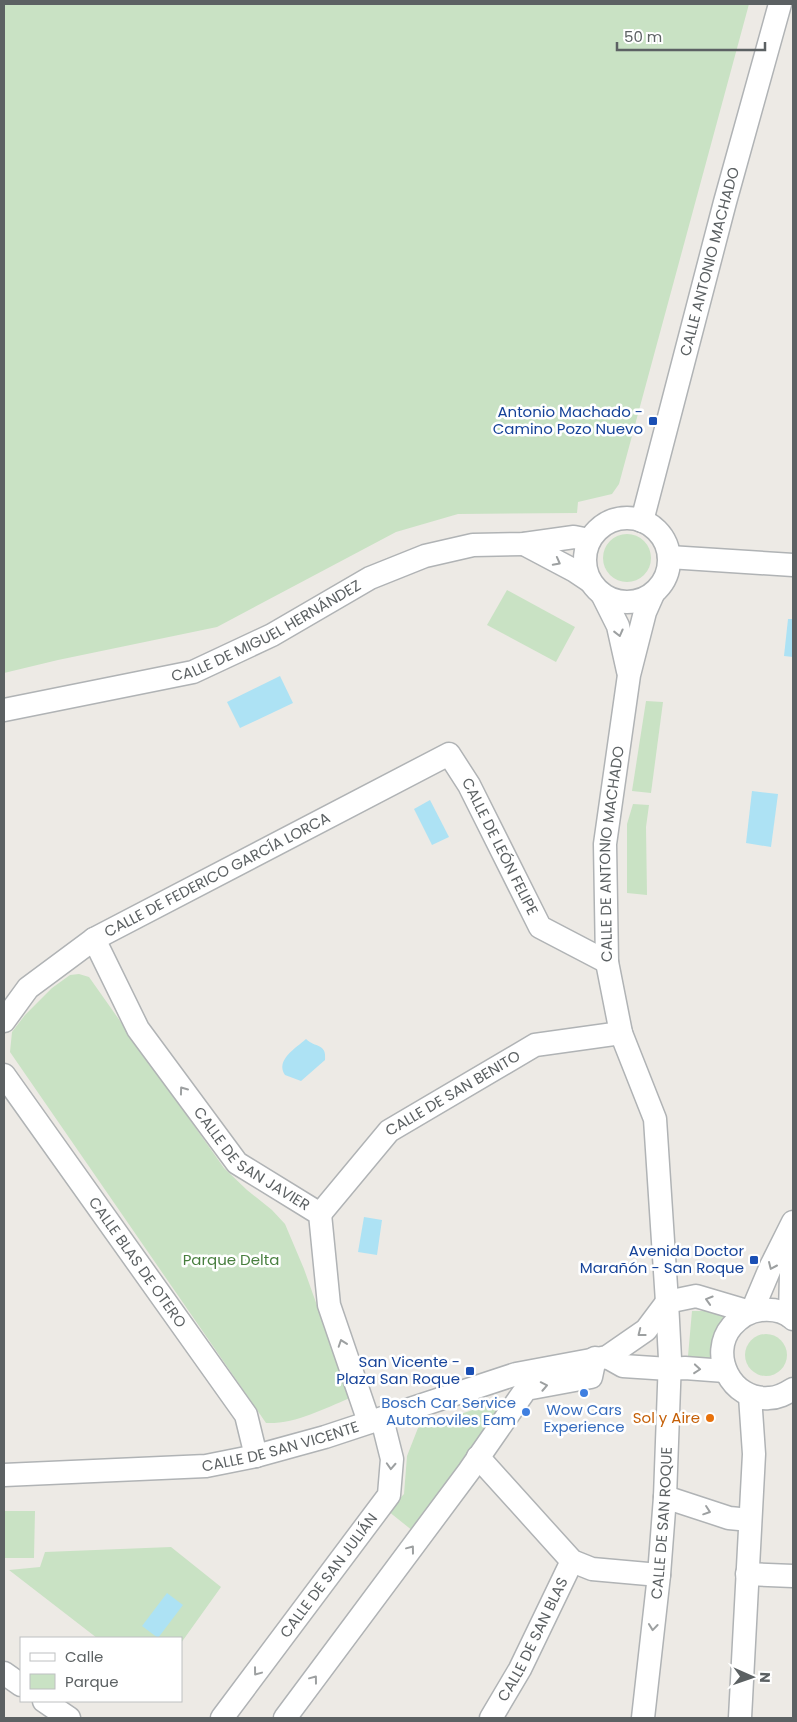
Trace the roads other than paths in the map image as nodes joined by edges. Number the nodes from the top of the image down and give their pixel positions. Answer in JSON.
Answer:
{"nodes":[{"id":1,"x":780,"y":4,"type":"edge"},
{"id":2,"x":642,"y":521,"type":"junction"},
{"id":3,"x":589,"y":540,"type":"junction"},
{"id":4,"x":524,"y":544,"type":"junction"},
{"id":5,"x":669,"y":557,"type":"junction"},
{"id":6,"x":793,"y":566,"type":"edge"},
{"id":7,"x":596,"y":588,"type":"junction"},
{"id":8,"x":653,"y":594,"type":"junction"},
{"id":9,"x":629,"y":675,"type":"junction"},
{"id":10,"x":4,"y":710,"type":"edge"},
{"id":11,"x":450,"y":754,"type":"joint"},
{"id":12,"x":94,"y":939,"type":"junction"},
{"id":13,"x":607,"y":962,"type":"junction"},
{"id":14,"x":4,"y":1021,"type":"edge"},
{"id":15,"x":621,"y":1033,"type":"junction"},
{"id":16,"x":4,"y":1075,"type":"edge"},
{"id":17,"x":320,"y":1214,"type":"junction"},
{"id":18,"x":793,"y":1222,"type":"edge"},
{"id":19,"x":792,"y":1267,"type":"edge"},
{"id":20,"x":667,"y":1302,"type":"junction"},
{"id":21,"x":751,"y":1311,"type":"junction"},
{"id":22,"x":792,"y":1318,"type":"edge"},
{"id":23,"x":601,"y":1358,"type":"junction"},
{"id":24,"x":669,"y":1369,"type":"junction"},
{"id":25,"x":725,"y":1371,"type":"junction"},
{"id":26,"x":793,"y":1389,"type":"edge"},
{"id":27,"x":760,"y":1397,"type":"junction"},
{"id":28,"x":375,"y":1421,"type":"junction"},
{"id":29,"x":256,"y":1456,"type":"junction"},
{"id":30,"x":478,"y":1457,"type":"junction"},
{"id":31,"x":4,"y":1475,"type":"edge"},
{"id":32,"x":664,"y":1497,"type":"junction"},
{"id":33,"x":750,"y":1520,"type":"junction"},
{"id":34,"x":572,"y":1561,"type":"junction"},
{"id":35,"x":747,"y":1574,"type":"junction"},
{"id":36,"x":659,"y":1575,"type":"junction"},
{"id":37,"x":793,"y":1576,"type":"edge"},
{"id":38,"x":4,"y":1673,"type":"edge"},
{"id":39,"x":20,"y":1684,"type":"edge"},
{"id":40,"x":45,"y":1702,"type":"edge"},
{"id":41,"x":69,"y":1718,"type":"edge"},
{"id":42,"x":222,"y":1718,"type":"edge"},
{"id":43,"x":285,"y":1718,"type":"edge"},
{"id":44,"x":491,"y":1718,"type":"edge"},
{"id":45,"x":643,"y":1718,"type":"edge"},
{"id":46,"x":740,"y":1718,"type":"edge"}],
"edges":[{"from":1,"to":2,"type":"street","name":"CALLE ANTONIO MACHADO"},
{"from":2,"to":3,"type":"street"},
{"from":2,"to":5,"type":"street"},
{"from":3,"to":4,"type":"street","name":"CALLE DE MIGUEL HERNÁNDEZ"},
{"from":3,"to":7,"type":"street"},
{"from":4,"to":7,"type":"street","one_way":true},
{"from":4,"to":10,"type":"street","name":"CALLE DE MIGUEL HERNÁNDEZ"},
{"from":5,"to":6,"type":"street"},
{"from":5,"to":8,"type":"street"},
{"from":7,"to":8,"type":"street"},
{"from":7,"to":9,"type":"street","name":"CALLE DE ANTONIO MACHADO","one_way":true},
{"from":8,"to":9,"type":"street","name":"CALLE DE ANTONIO MACHADO"},
{"from":9,"to":13,"type":"street","name":"CALLE DE ANTONIO MACHADO"},
{"from":11,"to":12,"type":"street","name":"CALLE DE FEDERICO GARCÍA LORCA"},
{"from":11,"to":13,"type":"street","name":"CALLE DE LEÓN FELIPE"},
{"from":12,"to":14,"type":"street","name":"CALLE DE FEDERICO GARCÍA LORCA"},
{"from":17,"to":12,"type":"street","name":"CALLE DE SAN JAVIER","one_way":true},
{"from":13,"to":15,"type":"street","name":"CALLE DE ANTONIO MACHADO"},
{"from":15,"to":17,"type":"street","name":"CALLE DE SAN BENITO"},
{"from":15,"to":20,"type":"street","name":"CALLE DE SAN ROQUE"},
{"from":16,"to":29,"type":"street","name":"CALLE BLAS DE OTERO"},
{"from":28,"to":17,"type":"street","name":"CALLE DE SAN JAVIER","one_way":true},
{"from":18,"to":21,"type":"street","one_way":true},
{"from":19,"to":22,"type":"street"},
{"from":21,"to":20,"type":"street","one_way":true},
{"from":20,"to":23,"type":"street","name":"CALLE DE SAN VICENTE","one_way":true},
{"from":20,"to":24,"type":"street","name":"CALLE DE SAN ROQUE"},
{"from":21,"to":22,"type":"street"},
{"from":21,"to":25,"type":"street"},
{"from":23,"to":24,"type":"street"},
{"from":23,"to":28,"type":"street","name":"CALLE DE SAN VICENTE"},
{"from":30,"to":23,"type":"street","one_way":true},
{"from":24,"to":25,"type":"street","one_way":true},
{"from":24,"to":32,"type":"street","name":"CALLE DE SAN ROQUE"},
{"from":25,"to":27,"type":"street"},
{"from":26,"to":27,"type":"street"},
{"from":27,"to":33,"type":"street"},
{"from":28,"to":29,"type":"street","name":"CALLE DE SAN VICENTE"},
{"from":28,"to":42,"type":"street","name":"CALLE DE SAN JULIÁN","one_way":true},
{"from":29,"to":31,"type":"street","name":"CALLE DE SAN VICENTE"},
{"from":30,"to":34,"type":"street"},
{"from":43,"to":30,"type":"street","one_way":true},
{"from":32,"to":33,"type":"street","one_way":true},
{"from":32,"to":36,"type":"street","name":"CALLE DE SAN ROQUE"},
{"from":33,"to":35,"type":"street"},
{"from":34,"to":36,"type":"street"},
{"from":34,"to":44,"type":"street","name":"CALLE DE SAN BLAS"},
{"from":35,"to":37,"type":"street"},
{"from":35,"to":46,"type":"street"},
{"from":36,"to":45,"type":"street","name":"CALLE DE SAN ROQUE","one_way":true},
{"from":38,"to":39,"type":"street"},
{"from":40,"to":41,"type":"street"}]}
